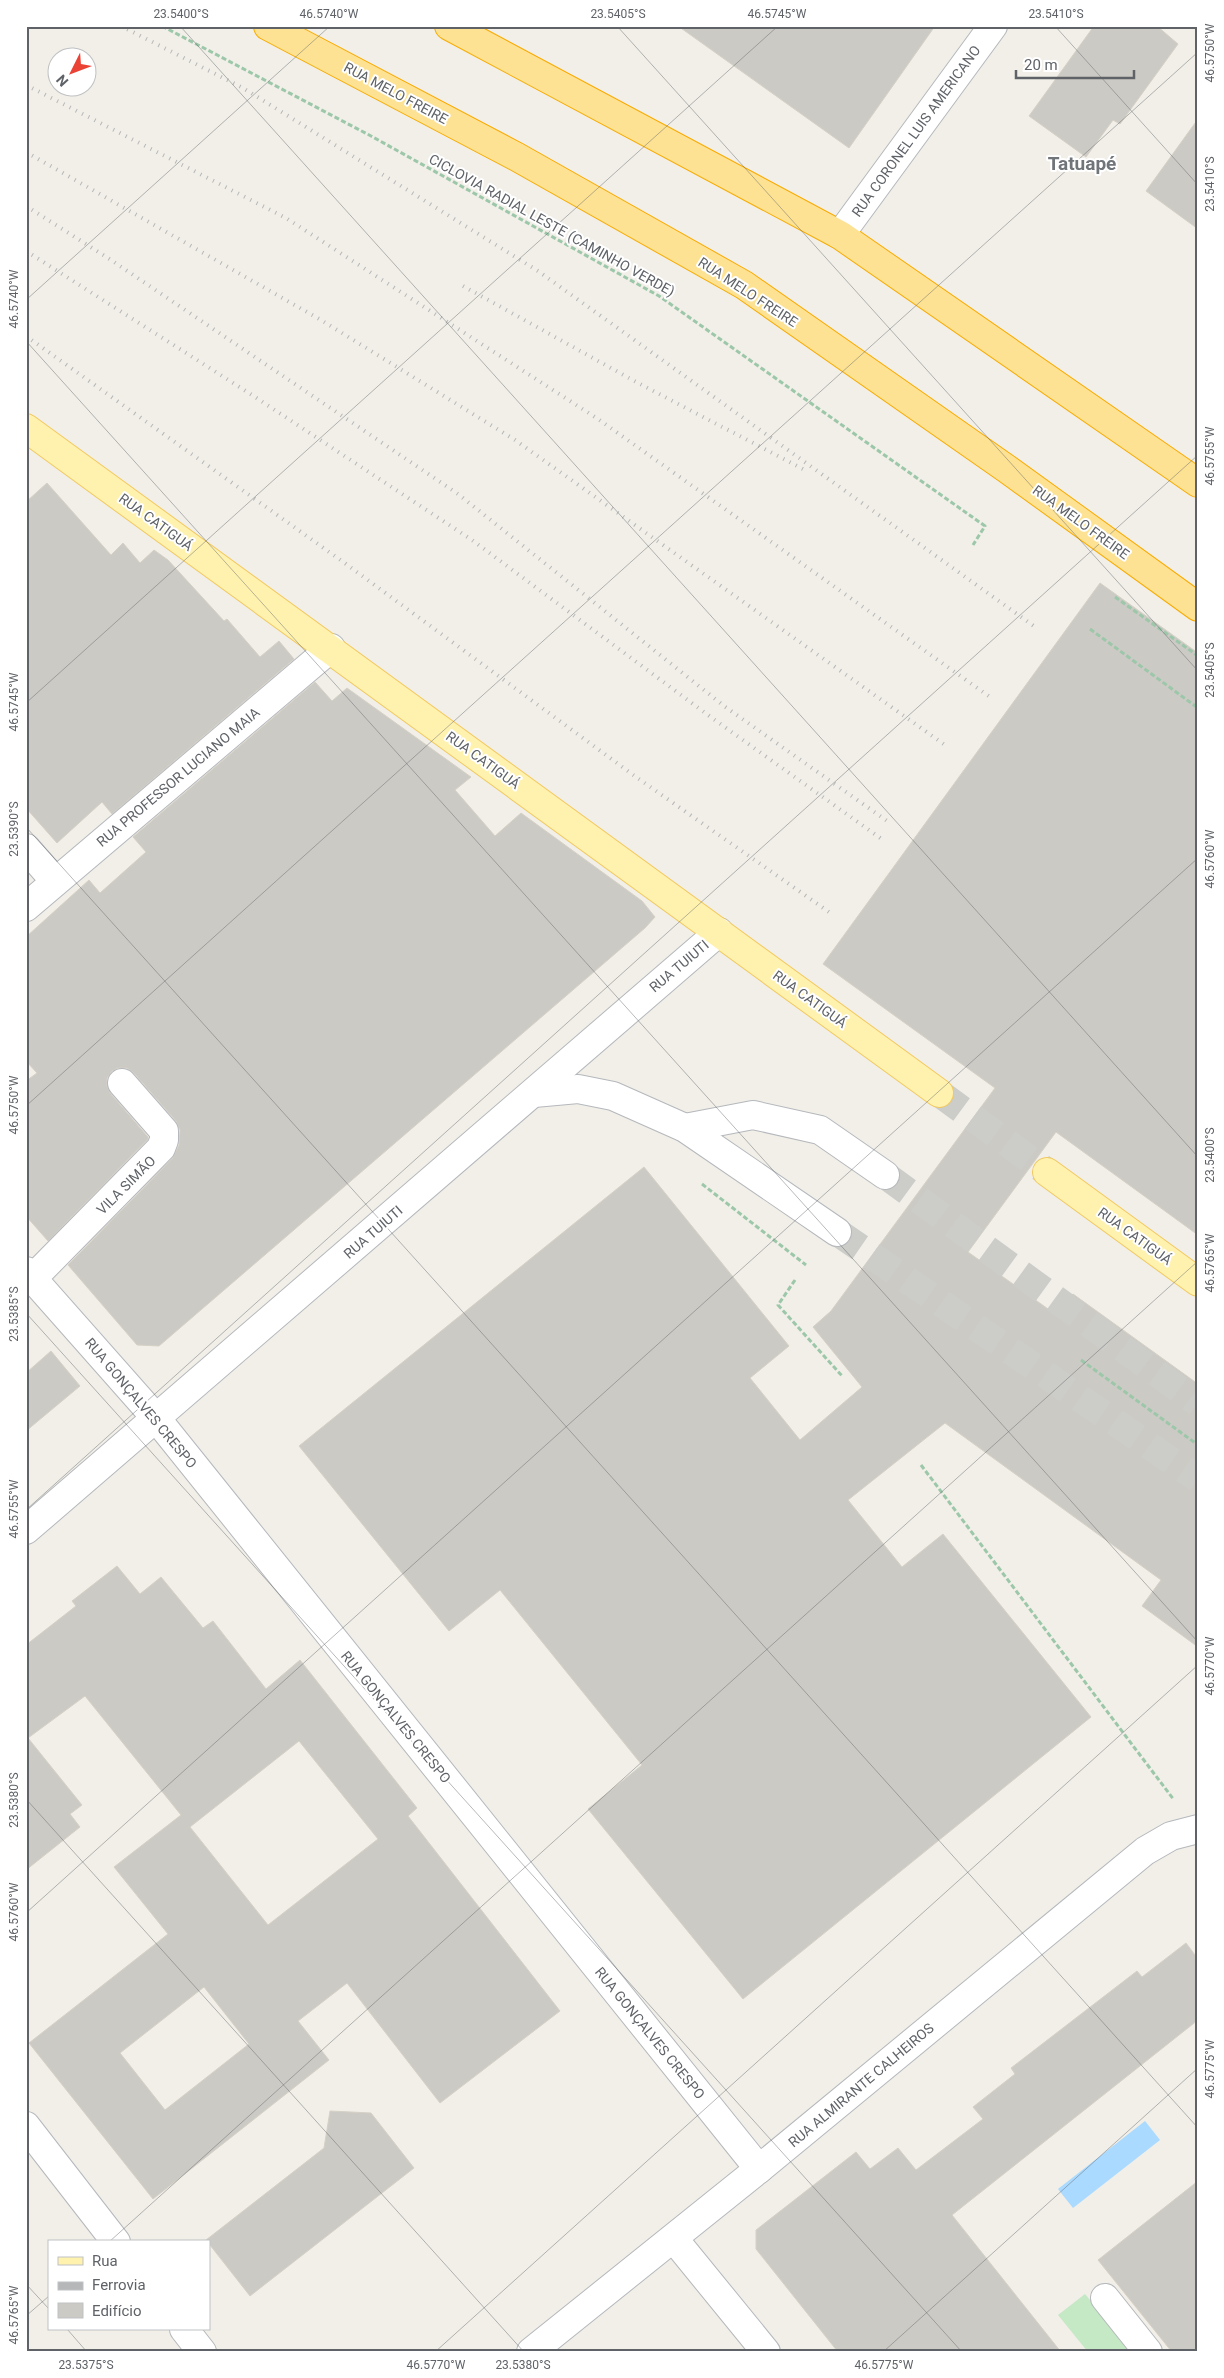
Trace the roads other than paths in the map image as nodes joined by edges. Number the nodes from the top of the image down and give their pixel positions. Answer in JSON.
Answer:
{"nodes":[{"id":1,"x":268,"y":26,"type":"edge"},
{"id":2,"x":993,"y":26,"type":"edge"},
{"id":3,"x":465,"y":30,"type":"edge"},
{"id":4,"x":840,"y":235,"type":"junction"},
{"id":5,"x":26,"y":428,"type":"edge"},
{"id":6,"x":1198,"y":483,"type":"edge"},
{"id":7,"x":1198,"y":607,"type":"edge"},
{"id":8,"x":331,"y":648,"type":"junction"},
{"id":9,"x":26,"y":848,"type":"edge"},
{"id":10,"x":55,"y":880,"type":"junction"},
{"id":11,"x":26,"y":907,"type":"edge"},
{"id":12,"x":719,"y":932,"type":"junction"},
{"id":13,"x":122,"y":1083,"type":"dead end"},
{"id":14,"x":534,"y":1093,"type":"junction"},
{"id":15,"x":939,"y":1093,"type":"tunnel mouth"},
{"id":16,"x":685,"y":1128,"type":"junction"},
{"id":17,"x":1047,"y":1172,"type":"tunnel mouth"},
{"id":18,"x":885,"y":1175,"type":"tunnel mouth"},
{"id":19,"x":837,"y":1232,"type":"tunnel mouth"},
{"id":20,"x":29,"y":1275,"type":"edge"},
{"id":21,"x":1198,"y":1282,"type":"edge"},
{"id":22,"x":156,"y":1418,"type":"junction"},
{"id":23,"x":26,"y":1530,"type":"edge"},
{"id":24,"x":1196,"y":1828,"type":"edge"},
{"id":25,"x":26,"y":2126,"type":"edge"},
{"id":26,"x":759,"y":2169,"type":"junction"},
{"id":27,"x":674,"y":2238,"type":"junction"},
{"id":28,"x":114,"y":2240,"type":"edge"},
{"id":29,"x":1105,"y":2298,"type":"dead end"},
{"id":30,"x":185,"y":2330,"type":"edge"},
{"id":31,"x":202,"y":2352,"type":"edge"},
{"id":32,"x":531,"y":2352,"type":"edge"},
{"id":33,"x":766,"y":2352,"type":"edge"},
{"id":34,"x":1148,"y":2352,"type":"edge"}],
"edges":[{"from":1,"to":7,"type":"highway","name":"RUA MELO FREIRE"},
{"from":2,"to":4,"type":"street","name":"RUA CORONEL LUIS AMERICANO"},
{"from":3,"to":4,"type":"highway"},
{"from":4,"to":6,"type":"highway"},
{"from":5,"to":8,"type":"main road","name":"RUA CATIGUÁ"},
{"from":8,"to":10,"type":"street","name":"RUA PROFESSOR LUCIANO MAIA"},
{"from":8,"to":12,"type":"main road","name":"RUA CATIGUÁ"},
{"from":9,"to":10,"type":"street"},
{"from":10,"to":11,"type":"street","name":"RUA PROFESSOR LUCIANO MAIA"},
{"from":12,"to":14,"type":"street","name":"RUA TUIUTI"},
{"from":12,"to":15,"type":"main road","name":"RUA CATIGUÁ"},
{"from":13,"to":20,"type":"street","name":"VILA SIMÃO"},
{"from":14,"to":16,"type":"street"},
{"from":14,"to":22,"type":"street","name":"RUA TUIUTI"},
{"from":16,"to":18,"type":"street"},
{"from":16,"to":19,"type":"street"},
{"from":17,"to":21,"type":"main road","name":"RUA CATIGUÁ"},
{"from":20,"to":22,"type":"street","name":"RUA GONÇALVES CRESPO"},
{"from":22,"to":23,"type":"street","name":"RUA TUIUTI"},
{"from":22,"to":26,"type":"street","name":"RUA GONÇALVES CRESPO"},
{"from":24,"to":26,"type":"street","name":"RUA ALMIRANTE CALHEIROS"},
{"from":25,"to":28,"type":"street"},
{"from":26,"to":27,"type":"street","name":"RUA ALMIRANTE CALHEIROS"},
{"from":27,"to":32,"type":"street","name":"RUA ALMIRANTE CALHEIROS"},
{"from":27,"to":33,"type":"street"},
{"from":29,"to":34,"type":"street"},
{"from":30,"to":31,"type":"street"}]}
